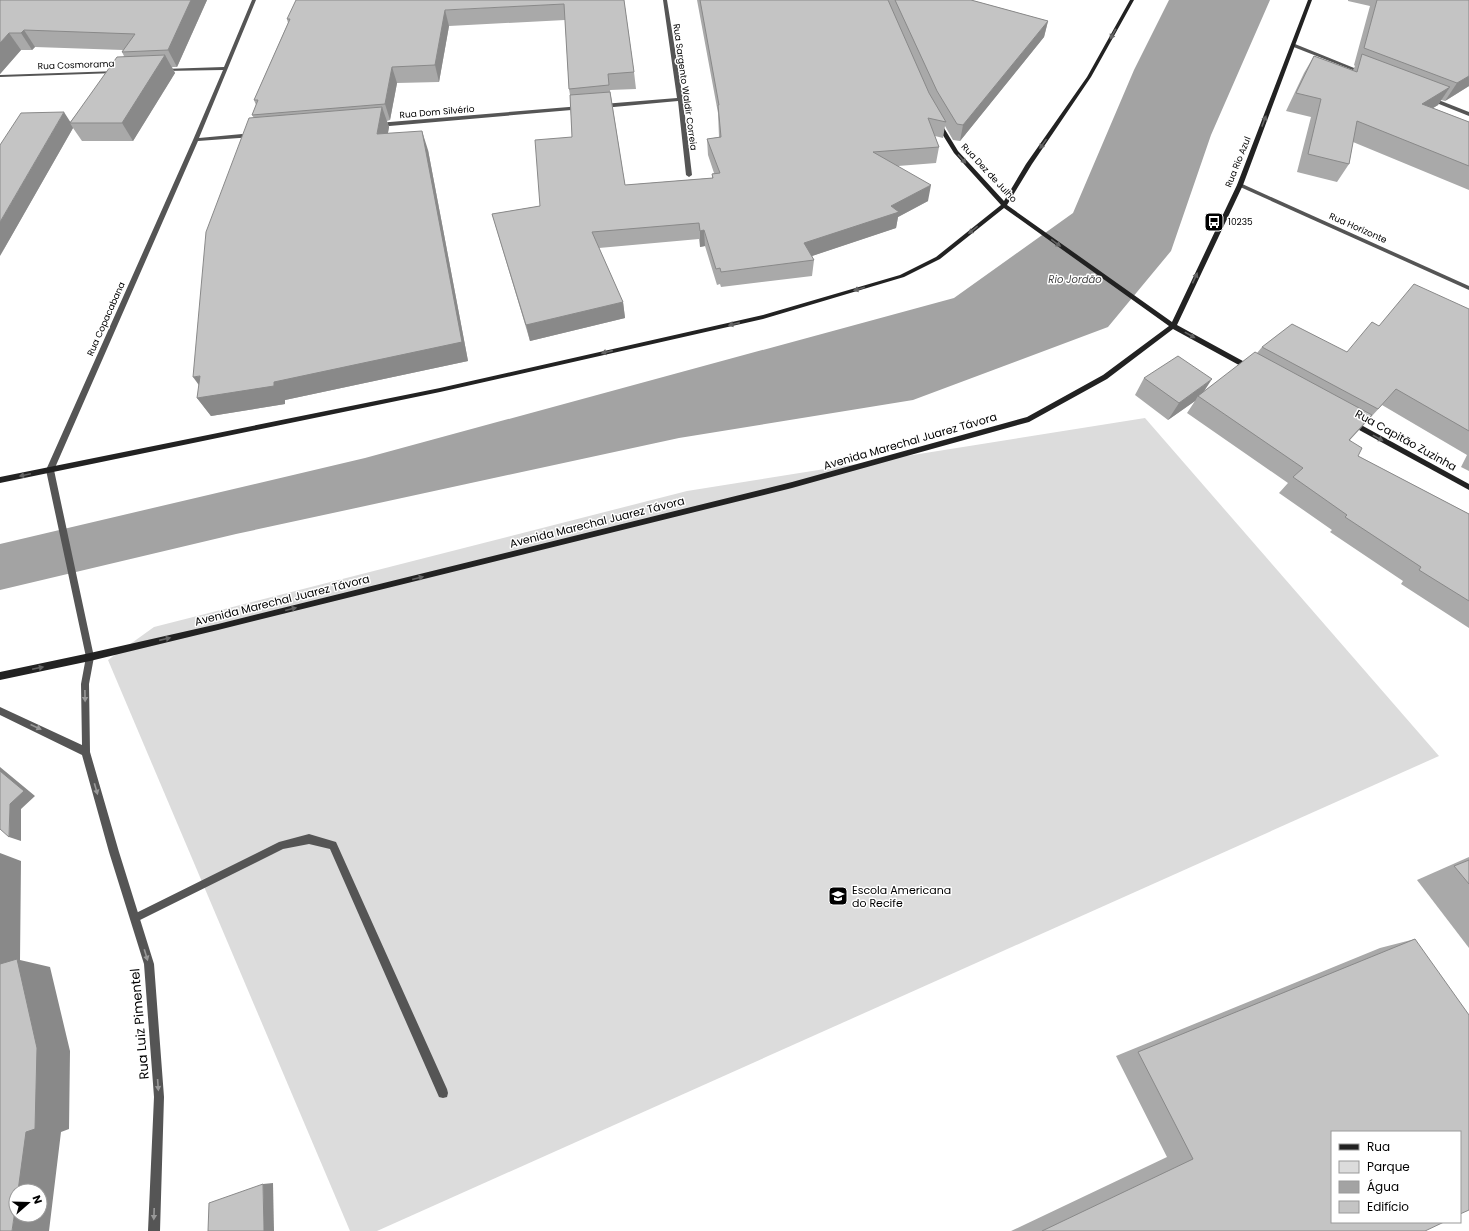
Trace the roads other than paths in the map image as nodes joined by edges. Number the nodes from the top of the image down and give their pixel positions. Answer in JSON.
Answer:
{"nodes":[{"id":1,"x":254,"y":0,"type":"edge"},
{"id":2,"x":665,"y":0,"type":"edge"},
{"id":3,"x":1132,"y":0,"type":"edge"},
{"id":4,"x":1310,"y":0,"type":"edge"},
{"id":5,"x":1294,"y":45,"type":"junction"},
{"id":6,"x":224,"y":68,"type":"junction"},
{"id":7,"x":155,"y":70,"type":"edge"},
{"id":8,"x":124,"y":72,"type":"edge"},
{"id":9,"x":1367,"y":74,"type":"edge"},
{"id":10,"x":0,"y":76,"type":"edge"},
{"id":11,"x":1425,"y":97,"type":"edge"},
{"id":12,"x":680,"y":100,"type":"junction"},
{"id":13,"x":593,"y":107,"type":"edge"},
{"id":14,"x":585,"y":108,"type":"edge"},
{"id":15,"x":1469,"y":114,"type":"edge"},
{"id":16,"x":937,"y":121,"type":"edge"},
{"id":17,"x":370,"y":125,"type":"edge"},
{"id":18,"x":259,"y":135,"type":"edge"},
{"id":19,"x":196,"y":140,"type":"junction"},
{"id":20,"x":688,"y":175,"type":"dead end"},
{"id":21,"x":1240,"y":185,"type":"junction"},
{"id":22,"x":1004,"y":205,"type":"junction"},
{"id":23,"x":1469,"y":288,"type":"edge"},
{"id":24,"x":1173,"y":326,"type":"junction"},
{"id":25,"x":1255,"y":371,"type":"edge"},
{"id":26,"x":1345,"y":420,"type":"edge"},
{"id":27,"x":50,"y":470,"type":"junction"},
{"id":28,"x":0,"y":480,"type":"edge"},
{"id":29,"x":1469,"y":487,"type":"edge"},
{"id":30,"x":90,"y":657,"type":"junction"},
{"id":31,"x":0,"y":676,"type":"edge"},
{"id":32,"x":0,"y":711,"type":"edge"},
{"id":33,"x":86,"y":752,"type":"junction"},
{"id":34,"x":135,"y":918,"type":"junction"},
{"id":35,"x":443,"y":1093,"type":"dead end"},
{"id":36,"x":154,"y":1231,"type":"edge"}],
"edges":[{"from":1,"to":6,"type":"street","name":"Rua Copacabana"},
{"from":2,"to":12,"type":"street","name":"Rua Sargento Waldir Correia"},
{"from":3,"to":22,"type":"main road","one_way":true},
{"from":4,"to":5,"type":"main road","name":"Rua Rio Azul"},
{"from":5,"to":9,"type":"street"},
{"from":21,"to":5,"type":"main road","name":"Rua Rio Azul","one_way":true},
{"from":6,"to":7,"type":"street"},
{"from":6,"to":19,"type":"street","name":"Rua Copacabana"},
{"from":8,"to":10,"type":"street","name":"Rua Cosmorama"},
{"from":11,"to":15,"type":"street"},
{"from":12,"to":13,"type":"street"},
{"from":12,"to":20,"type":"street","name":"Rua Sargento Waldir Correia"},
{"from":14,"to":17,"type":"street","name":"Rua Dom Silvério"},
{"from":16,"to":22,"type":"main road","name":"Rua Dez de Julho","one_way":true},
{"from":18,"to":19,"type":"street"},
{"from":19,"to":27,"type":"street","name":"Rua Copacabana"},
{"from":21,"to":23,"type":"street","name":"Rua Horizonte"},
{"from":24,"to":21,"type":"main road","name":"Rua Rio Azul","one_way":true},
{"from":22,"to":24,"type":"main road","name":"Rua Dez de Julho","one_way":true},
{"from":22,"to":27,"type":"main road","one_way":true},
{"from":24,"to":25,"type":"main road","one_way":true},
{"from":30,"to":24,"type":"main road","name":"Avenida Marechal Juarez Távora","one_way":true},
{"from":26,"to":29,"type":"main road","name":"Rua Capitão Zuzinha","one_way":true},
{"from":27,"to":28,"type":"main road","one_way":true},
{"from":27,"to":30,"type":"street"},
{"from":31,"to":30,"type":"main road","name":"Avenida Marechal Juarez Távora","one_way":true},
{"from":30,"to":33,"type":"street","name":"Rua Luiz Pimentel","one_way":true},
{"from":32,"to":33,"type":"street","one_way":true},
{"from":33,"to":34,"type":"street","name":"Rua Luiz Pimentel","one_way":true},
{"from":34,"to":35,"type":"street"},
{"from":34,"to":36,"type":"street","name":"Rua Luiz Pimentel","one_way":true}]}
